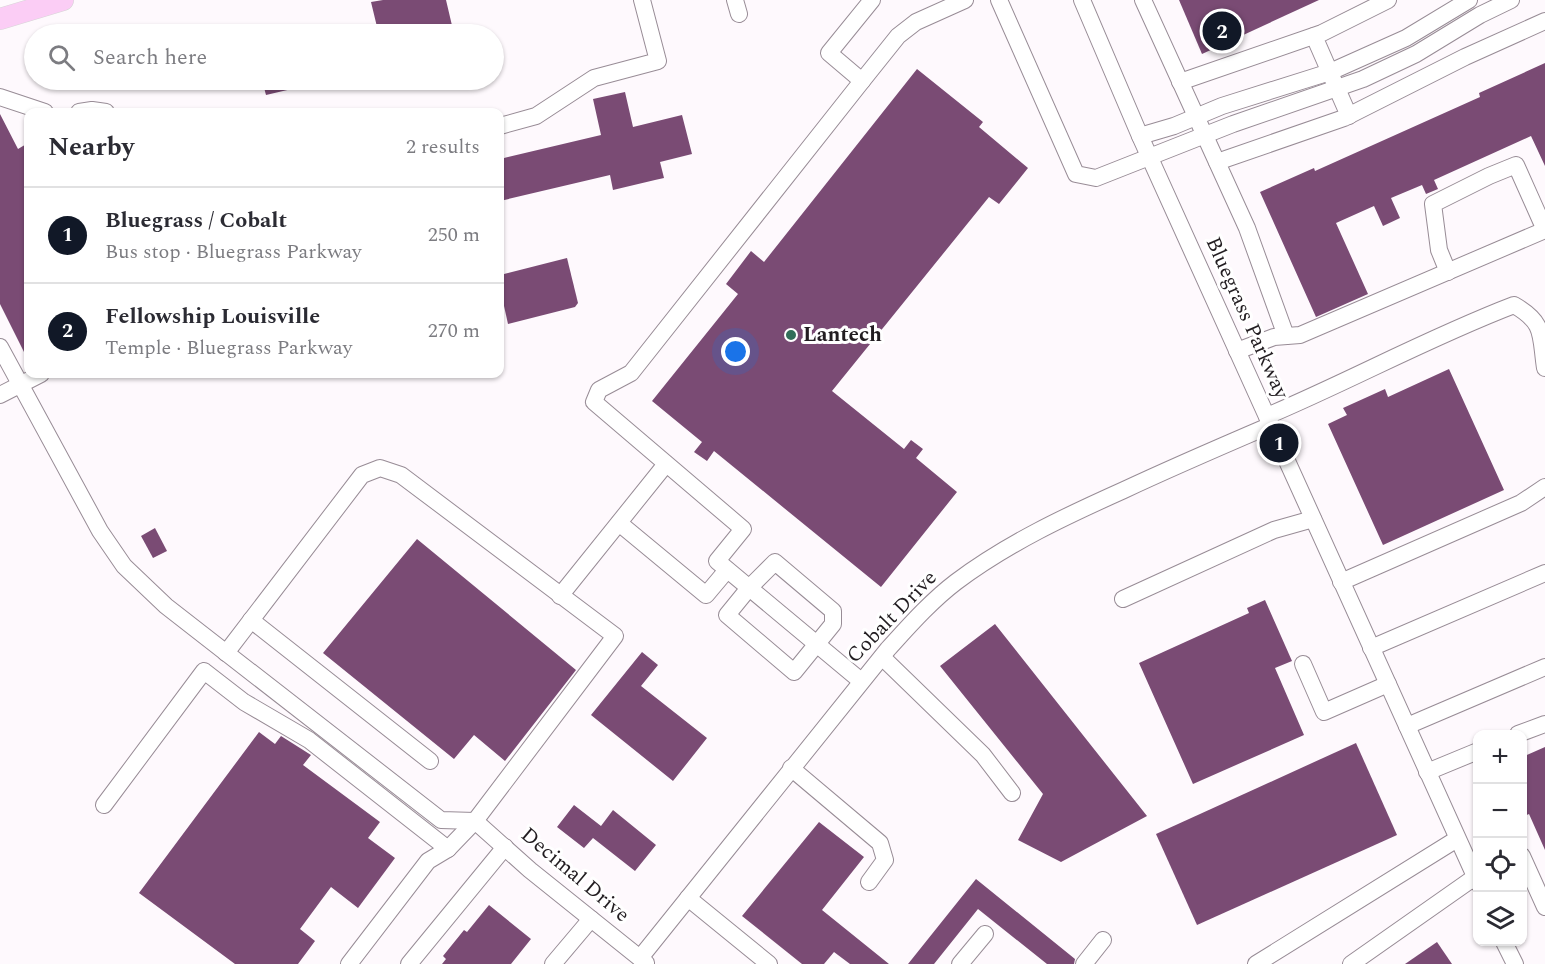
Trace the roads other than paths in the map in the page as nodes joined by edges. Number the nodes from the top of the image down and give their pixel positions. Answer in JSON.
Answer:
{"nodes":[{"id":1,"x":63,"y":0,"type":"edge"},
{"id":2,"x":642,"y":0,"type":"edge"},
{"id":3,"x":872,"y":0,"type":"edge"},
{"id":4,"x":965,"y":0,"type":"edge"},
{"id":5,"x":999,"y":0,"type":"edge"},
{"id":6,"x":1082,"y":0,"type":"edge"},
{"id":7,"x":1143,"y":0,"type":"edge"},
{"id":8,"x":1388,"y":0,"type":"edge"},
{"id":9,"x":1511,"y":0,"type":"edge"},
{"id":10,"x":1473,"y":5,"type":"edge"},
{"id":11,"x":0,"y":19,"type":"edge"},
{"id":12,"x":1545,"y":21,"type":"edge"},
{"id":13,"x":1314,"y":36,"type":"junction"},
{"id":14,"x":1330,"y":72,"type":"junction"},
{"id":15,"x":862,"y":81,"type":"junction"},
{"id":16,"x":1180,"y":82,"type":"junction"},
{"id":17,"x":1336,"y":89,"type":"junction"},
{"id":18,"x":0,"y":97,"type":"edge"},
{"id":19,"x":33,"y":108,"type":"edge"},
{"id":20,"x":1195,"y":116,"type":"junction"},
{"id":21,"x":1349,"y":116,"type":"junction"},
{"id":22,"x":504,"y":125,"type":"edge"},
{"id":23,"x":1203,"y":135,"type":"junction"},
{"id":24,"x":1140,"y":136,"type":"junction"},
{"id":25,"x":1150,"y":157,"type":"junction"},
{"id":26,"x":1217,"y":162,"type":"junction"},
{"id":27,"x":1545,"y":230,"type":"edge"},
{"id":28,"x":1448,"y":272,"type":"junction"},
{"id":29,"x":1286,"y":336,"type":"junction"},
{"id":30,"x":0,"y":346,"type":"edge"},
{"id":31,"x":1238,"y":351,"type":"junction"},
{"id":32,"x":1545,"y":368,"type":"edge"},
{"id":33,"x":34,"y":378,"type":"edge"},
{"id":34,"x":21,"y":385,"type":"junction"},
{"id":35,"x":0,"y":396,"type":"edge"},
{"id":36,"x":1269,"y":420,"type":"junction"},
{"id":37,"x":666,"y":464,"type":"junction"},
{"id":38,"x":1545,"y":487,"type":"edge"},
{"id":39,"x":1313,"y":519,"type":"junction"},
{"id":40,"x":619,"y":523,"type":"junction"},
{"id":41,"x":728,"y":570,"type":"junction"},
{"id":42,"x":1545,"y":573,"type":"edge"},
{"id":43,"x":1341,"y":582,"type":"junction"},
{"id":44,"x":749,"y":588,"type":"junction"},
{"id":45,"x":560,"y":596,"type":"junction"},
{"id":46,"x":1123,"y":599,"type":"dead end"},
{"id":47,"x":251,"y":620,"type":"junction"},
{"id":48,"x":817,"y":644,"type":"junction"},
{"id":49,"x":1371,"y":648,"type":"junction"},
{"id":50,"x":226,"y":652,"type":"junction"},
{"id":51,"x":882,"y":657,"type":"junction"},
{"id":52,"x":1303,"y":664,"type":"dead end"},
{"id":53,"x":1545,"y":667,"type":"edge"},
{"id":54,"x":861,"y":681,"type":"junction"},
{"id":55,"x":1388,"y":684,"type":"junction"},
{"id":56,"x":1545,"y":724,"type":"edge"},
{"id":57,"x":1407,"y":726,"type":"junction"},
{"id":58,"x":1527,"y":731,"type":"edge"},
{"id":59,"x":1473,"y":755,"type":"edge"},
{"id":60,"x":430,"y":761,"type":"dead end"},
{"id":61,"x":791,"y":768,"type":"junction"},
{"id":62,"x":1427,"y":772,"type":"junction"},
{"id":63,"x":1012,"y":793,"type":"dead end"},
{"id":64,"x":104,"y":805,"type":"dead end"},
{"id":65,"x":475,"y":821,"type":"junction"},
{"id":66,"x":1457,"y":839,"type":"junction"},
{"id":67,"x":505,"y":847,"type":"junction"},
{"id":68,"x":448,"y":849,"type":"junction"},
{"id":69,"x":1527,"y":867,"type":"edge"},
{"id":70,"x":1473,"y":874,"type":"edge"},
{"id":71,"x":869,"y":882,"type":"dead end"},
{"id":72,"x":1473,"y":882,"type":"edge"},
{"id":73,"x":688,"y":898,"type":"junction"},
{"id":74,"x":1545,"y":907,"type":"edge"},
{"id":75,"x":591,"y":919,"type":"junction"},
{"id":76,"x":985,"y":934,"type":"dead end"},
{"id":77,"x":1103,"y":940,"type":"dead end"},
{"id":78,"x":1506,"y":946,"type":"edge"},
{"id":79,"x":643,"y":961,"type":"edge"},
{"id":80,"x":349,"y":964,"type":"edge"},
{"id":81,"x":409,"y":964,"type":"edge"},
{"id":82,"x":553,"y":964,"type":"edge"},
{"id":83,"x":769,"y":964,"type":"edge"},
{"id":84,"x":960,"y":964,"type":"edge"},
{"id":85,"x":1084,"y":964,"type":"edge"},
{"id":86,"x":1257,"y":964,"type":"edge"},
{"id":87,"x":1351,"y":964,"type":"edge"},
{"id":88,"x":1515,"y":964,"type":"edge"}],
"edges":[{"from":1,"to":11,"type":"main road"},
{"from":2,"to":22,"type":"street"},
{"from":3,"to":15,"type":"street"},
{"from":4,"to":15,"type":"street"},
{"from":5,"to":25,"type":"street"},
{"from":6,"to":24,"type":"street","name":"Bluegrass Parkway"},
{"from":7,"to":16,"type":"street"},
{"from":8,"to":13,"type":"street"},
{"from":9,"to":10,"type":"street"},
{"from":10,"to":14,"type":"street"},
{"from":10,"to":17,"type":"street"},
{"from":12,"to":21,"type":"street"},
{"from":13,"to":14,"type":"street"},
{"from":13,"to":16,"type":"street"},
{"from":14,"to":17,"type":"street"},
{"from":14,"to":20,"type":"street"},
{"from":15,"to":37,"type":"street"},
{"from":16,"to":20,"type":"street"},
{"from":17,"to":21,"type":"street"},
{"from":17,"to":23,"type":"street"},
{"from":18,"to":19,"type":"street"},
{"from":20,"to":23,"type":"street"},
{"from":20,"to":24,"type":"street"},
{"from":21,"to":26,"type":"street"},
{"from":23,"to":25,"type":"street"},
{"from":23,"to":26,"type":"street"},
{"from":24,"to":25,"type":"street","name":"Bluegrass Parkway"},
{"from":25,"to":31,"type":"street","name":"Bluegrass Parkway"},
{"from":26,"to":29,"type":"street"},
{"from":27,"to":28,"type":"street"},
{"from":27,"to":28,"type":"street"},
{"from":28,"to":29,"type":"street"},
{"from":29,"to":31,"type":"street"},
{"from":30,"to":34,"type":"street"},
{"from":31,"to":36,"type":"street","name":"Bluegrass Parkway"},
{"from":32,"to":36,"type":"street","name":"Cobalt Drive"},
{"from":33,"to":34,"type":"street"},
{"from":34,"to":35,"type":"street"},
{"from":34,"to":50,"type":"street"},
{"from":36,"to":39,"type":"street","name":"Bluegrass Parkway"},
{"from":36,"to":51,"type":"street","name":"Cobalt Drive"},
{"from":37,"to":40,"type":"street"},
{"from":37,"to":41,"type":"street"},
{"from":38,"to":43,"type":"street"},
{"from":39,"to":43,"type":"street","name":"Bluegrass Parkway"},
{"from":39,"to":46,"type":"street"},
{"from":40,"to":41,"type":"street"},
{"from":40,"to":45,"type":"street"},
{"from":41,"to":44,"type":"street"},
{"from":42,"to":49,"type":"street"},
{"from":43,"to":49,"type":"street","name":"Bluegrass Parkway"},
{"from":44,"to":48,"type":"street"},
{"from":44,"to":48,"type":"street"},
{"from":44,"to":48,"type":"street"},
{"from":45,"to":47,"type":"street"},
{"from":45,"to":65,"type":"street"},
{"from":47,"to":50,"type":"street"},
{"from":47,"to":60,"type":"street"},
{"from":48,"to":54,"type":"street"},
{"from":49,"to":55,"type":"street","name":"Bluegrass Parkway"},
{"from":50,"to":65,"type":"street"},
{"from":51,"to":54,"type":"street","name":"Cobalt Drive"},
{"from":51,"to":63,"type":"street"},
{"from":52,"to":55,"type":"street"},
{"from":53,"to":57,"type":"street"},
{"from":54,"to":61,"type":"street","name":"Cobalt Drive"},
{"from":55,"to":57,"type":"street","name":"Bluegrass Parkway"},
{"from":56,"to":58,"type":"street"},
{"from":57,"to":62,"type":"street","name":"Bluegrass Parkway"},
{"from":59,"to":62,"type":"street"},
{"from":61,"to":71,"type":"street"},
{"from":61,"to":73,"type":"street","name":"Cobalt Drive"},
{"from":62,"to":66,"type":"street","name":"Bluegrass Parkway"},
{"from":64,"to":68,"type":"street"},
{"from":65,"to":67,"type":"street","name":"Decimal Drive"},
{"from":65,"to":68,"type":"street"},
{"from":66,"to":70,"type":"street","name":"Bluegrass Parkway"},
{"from":66,"to":86,"type":"street"},
{"from":67,"to":75,"type":"street","name":"Decimal Drive"},
{"from":67,"to":81,"type":"street"},
{"from":68,"to":80,"type":"street"},
{"from":69,"to":74,"type":"street"},
{"from":72,"to":87,"type":"street"},
{"from":73,"to":79,"type":"street","name":"Cobalt Drive"},
{"from":73,"to":83,"type":"street"},
{"from":75,"to":79,"type":"street","name":"Decimal Drive"},
{"from":75,"to":82,"type":"street"},
{"from":76,"to":84,"type":"street"},
{"from":77,"to":85,"type":"street"},
{"from":78,"to":88,"type":"street"}]}
